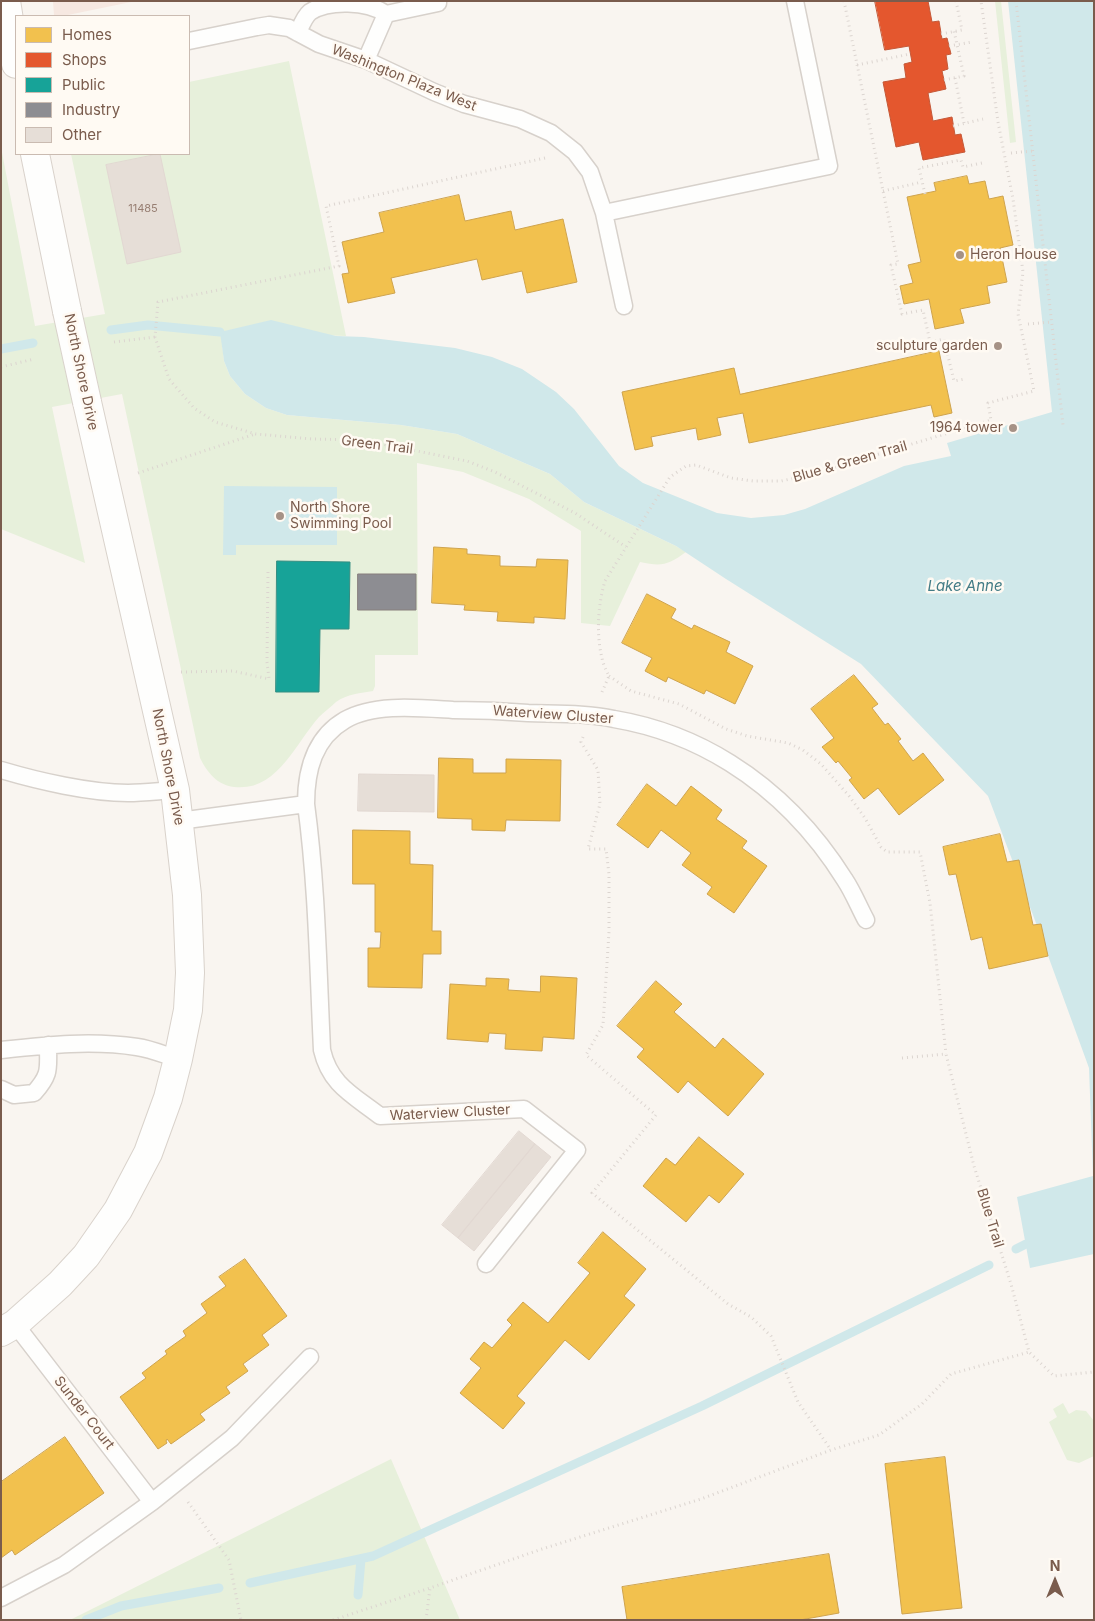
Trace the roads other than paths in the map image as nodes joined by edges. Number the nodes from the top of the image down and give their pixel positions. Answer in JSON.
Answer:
{"nodes":[{"id":1,"x":6,"y":1,"type":"edge"},
{"id":2,"x":795,"y":1,"type":"edge"},
{"id":3,"x":438,"y":3,"type":"dead end"},
{"id":4,"x":386,"y":14,"type":"junction"},
{"id":5,"x":298,"y":33,"type":"junction"},
{"id":6,"x":190,"y":41,"type":"edge"},
{"id":7,"x":15,"y":58,"type":"edge"},
{"id":8,"x":366,"y":60,"type":"junction"},
{"id":9,"x":35,"y":155,"type":"edge"},
{"id":10,"x":604,"y":213,"type":"junction"},
{"id":11,"x":624,"y":306,"type":"dead end"},
{"id":12,"x":1,"y":770,"type":"edge"},
{"id":13,"x":174,"y":790,"type":"junction"},
{"id":14,"x":306,"y":804,"type":"junction"},
{"id":15,"x":179,"y":820,"type":"junction"},
{"id":16,"x":866,"y":920,"type":"dead end"},
{"id":17,"x":48,"y":1045,"type":"junction"},
{"id":18,"x":1,"y":1050,"type":"edge"},
{"id":19,"x":178,"y":1059,"type":"junction"},
{"id":20,"x":1,"y":1089,"type":"edge"},
{"id":21,"x":486,"y":1264,"type":"dead end"},
{"id":22,"x":8,"y":1328,"type":"edge"},
{"id":23,"x":310,"y":1357,"type":"dead end"},
{"id":24,"x":152,"y":1502,"type":"junction"},
{"id":25,"x":1,"y":1598,"type":"edge"}],
"edges":[{"from":1,"to":7,"type":"street"},
{"from":2,"to":10,"type":"lane"},
{"from":3,"to":4,"type":"lane"},
{"from":4,"to":5,"type":"lane"},
{"from":4,"to":8,"type":"lane"},
{"from":5,"to":6,"type":"lane","name":"Washington Plaza West"},
{"from":5,"to":8,"type":"lane","name":"Washington Plaza West"},
{"from":8,"to":10,"type":"lane","name":"Washington Plaza West"},
{"from":9,"to":13,"type":"street","name":"North Shore Drive","bridge":true},
{"from":10,"to":11,"type":"lane","name":"Washington Plaza West"},
{"from":12,"to":13,"type":"lane"},
{"from":13,"to":15,"type":"street","name":"North Shore Drive"},
{"from":14,"to":15,"type":"lane"},
{"from":14,"to":16,"type":"lane","name":"Waterview Cluster"},
{"from":14,"to":21,"type":"lane","name":"Waterview Cluster"},
{"from":15,"to":19,"type":"street","name":"North Shore Drive"},
{"from":17,"to":18,"type":"lane"},
{"from":17,"to":19,"type":"lane"},
{"from":17,"to":20,"type":"lane"},
{"from":19,"to":22,"type":"street","name":"North Shore Drive"},
{"from":22,"to":24,"type":"lane","name":"Sunder Court"},
{"from":23,"to":24,"type":"lane"},
{"from":24,"to":25,"type":"lane"}]}
